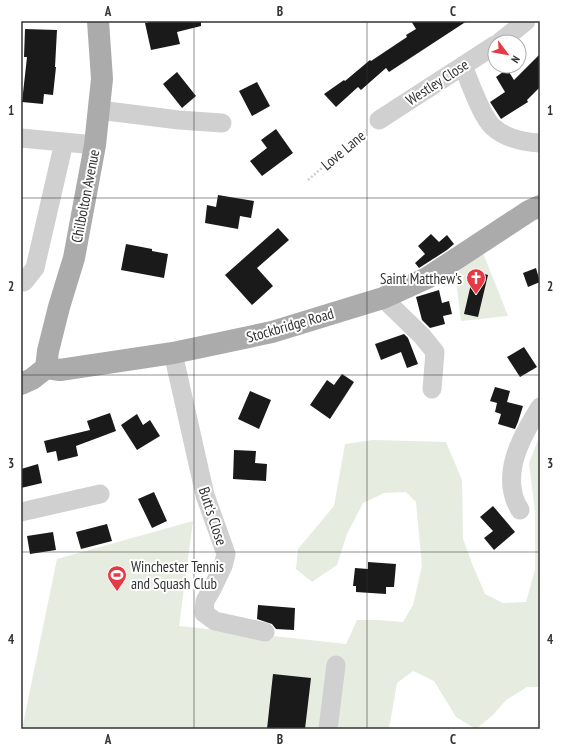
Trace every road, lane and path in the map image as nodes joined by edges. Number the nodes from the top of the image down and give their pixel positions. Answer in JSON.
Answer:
{"nodes":[{"id":1,"x":98,"y":21,"type":"edge"},
{"id":2,"x":526,"y":21,"type":"edge"},
{"id":3,"x":510,"y":34,"type":"edge"},
{"id":4,"x":487,"y":50,"type":"edge"},
{"id":5,"x":463,"y":66,"type":"junction"},
{"id":6,"x":99,"y":110,"type":"junction"},
{"id":7,"x":378,"y":120,"type":"joint"},
{"id":8,"x":222,"y":123,"type":"dead end"},
{"id":9,"x":21,"y":138,"type":"edge"},
{"id":10,"x":64,"y":142,"type":"junction"},
{"id":11,"x":540,"y":143,"type":"edge"},
{"id":12,"x":95,"y":145,"type":"junction"},
{"id":13,"x":308,"y":180,"type":"dead end"},
{"id":14,"x":540,"y":206,"type":"edge"},
{"id":15,"x":24,"y":282,"type":"dead end"},
{"id":16,"x":383,"y":298,"type":"junction"},
{"id":17,"x":173,"y":353,"type":"junction"},
{"id":18,"x":46,"y":368,"type":"junction"},
{"id":19,"x":21,"y":384,"type":"edge"},
{"id":20,"x":432,"y":389,"type":"dead end"},
{"id":21,"x":540,"y":407,"type":"edge"},
{"id":22,"x":100,"y":494,"type":"dead end"},
{"id":23,"x":520,"y":510,"type":"dead end"},
{"id":24,"x":21,"y":512,"type":"edge"},
{"id":25,"x":266,"y":632,"type":"dead end"},
{"id":26,"x":336,"y":665,"type":"dead end"},
{"id":27,"x":328,"y":729,"type":"edge"}],
"edges":[{"from":1,"to":6,"type":"main road","name":"Chilbolton Avenue"},
{"from":2,"to":3,"type":"street"},
{"from":4,"to":5,"type":"street","name":"Westley Close"},
{"from":5,"to":7,"type":"street","name":"Westley Close"},
{"from":5,"to":11,"type":"street"},
{"from":6,"to":8,"type":"street"},
{"from":6,"to":12,"type":"main road","name":"Chilbolton Avenue"},
{"from":7,"to":13,"type":"path","name":"Love Lane"},
{"from":9,"to":10,"type":"street"},
{"from":10,"to":12,"type":"street"},
{"from":10,"to":15,"type":"street"},
{"from":12,"to":18,"type":"main road","name":"Chilbolton Avenue"},
{"from":14,"to":16,"type":"main road","name":"Stockbridge Road"},
{"from":16,"to":17,"type":"main road","name":"Stockbridge Road"},
{"from":16,"to":20,"type":"street"},
{"from":17,"to":18,"type":"main road","name":"Stockbridge Road"},
{"from":17,"to":25,"type":"street","name":"Butt's Close"},
{"from":18,"to":19,"type":"main road"},
{"from":21,"to":23,"type":"street"},
{"from":22,"to":24,"type":"street"},
{"from":26,"to":27,"type":"street"}]}
